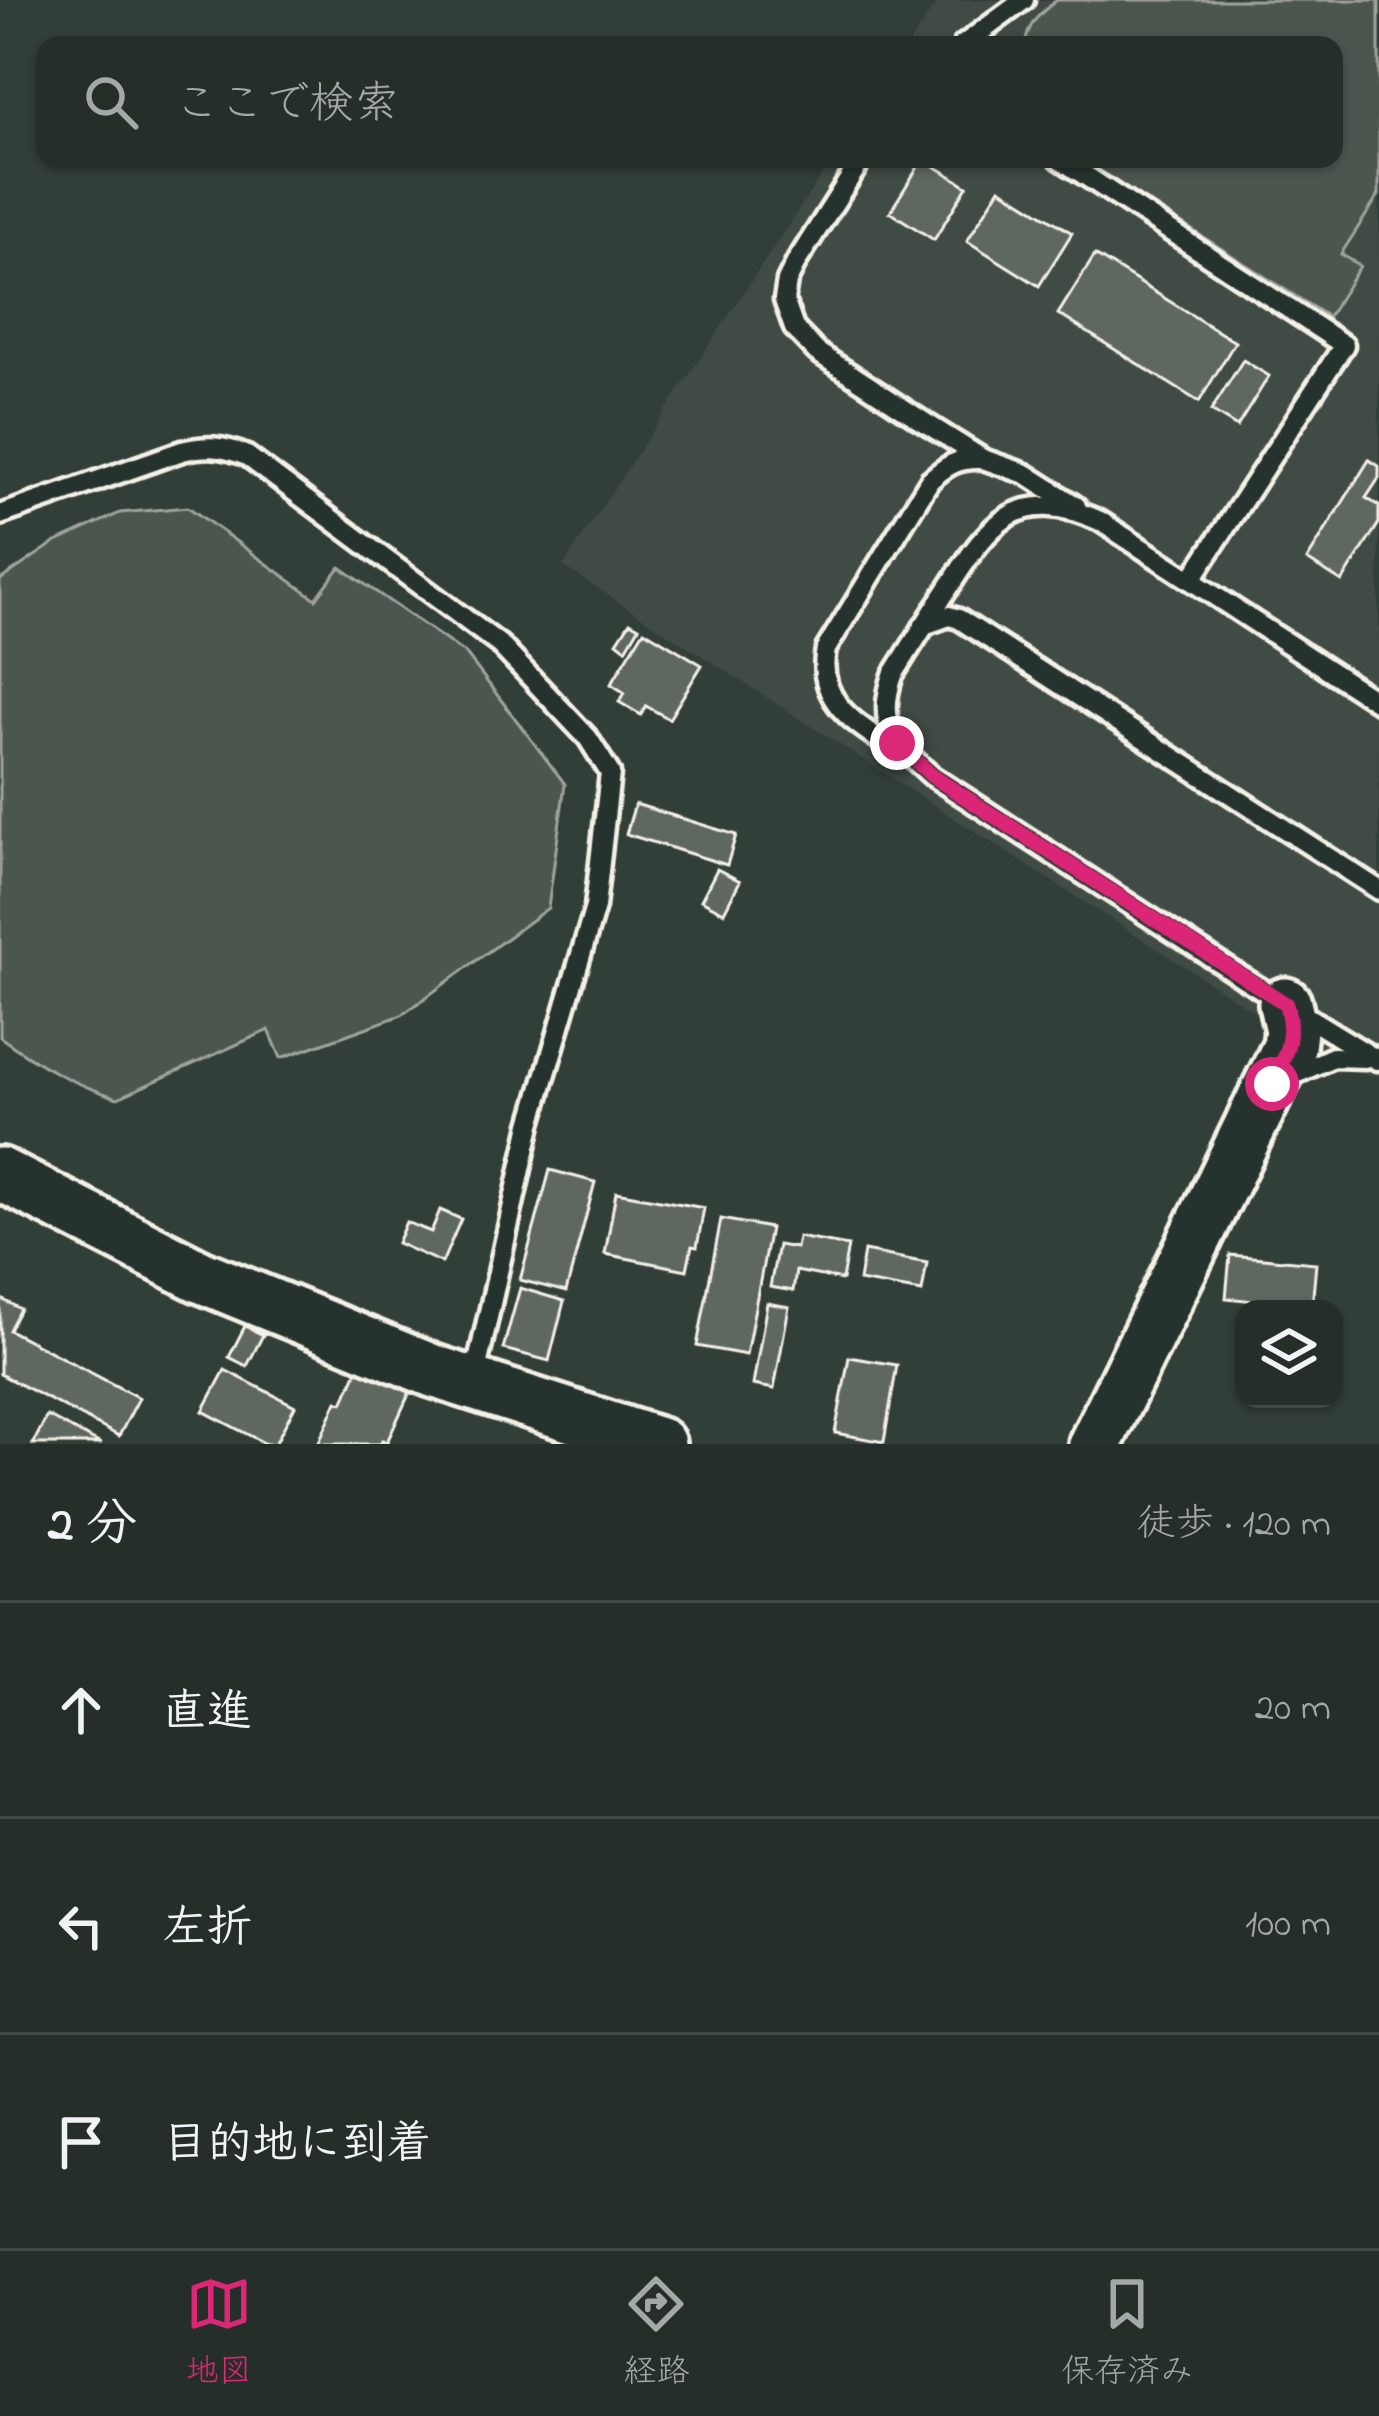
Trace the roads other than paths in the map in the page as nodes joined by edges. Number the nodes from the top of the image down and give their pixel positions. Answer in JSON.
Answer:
{"nodes":[{"id":1,"x":1024,"y":0,"type":"edge"},
{"id":2,"x":975,"y":36,"type":"edge"},
{"id":3,"x":856,"y":168,"type":"edge"},
{"id":4,"x":1074,"y":168,"type":"edge"},
{"id":5,"x":924,"y":422,"type":"junction"},
{"id":6,"x":983,"y":459,"type":"junction"},
{"id":7,"x":931,"y":480,"type":"junction"},
{"id":8,"x":0,"y":515,"type":"edge"},
{"id":9,"x":1100,"y":521,"type":"junction"},
{"id":10,"x":1191,"y":580,"type":"junction"},
{"id":11,"x":924,"y":626,"type":"junction"},
{"id":12,"x":1379,"y":703,"type":"edge"},
{"id":13,"x":932,"y":776,"type":"junction"},
{"id":14,"x":1379,"y":890,"type":"edge"},
{"id":15,"x":1286,"y":1004,"type":"junction"},
{"id":16,"x":1378,"y":1060,"type":"edge"},
{"id":17,"x":1264,"y":1101,"type":"junction"},
{"id":18,"x":0,"y":1174,"type":"edge"},
{"id":19,"x":473,"y":1385,"type":"junction"},
{"id":20,"x":659,"y":1444,"type":"edge"},
{"id":21,"x":1095,"y":1444,"type":"edge"}],
"edges":[{"from":1,"to":2,"type":"lane"},
{"from":3,"to":5,"type":"lane"},
{"from":4,"to":10,"type":"lane"},
{"from":5,"to":6,"type":"lane"},
{"from":5,"to":7,"type":"lane"},
{"from":6,"to":7,"type":"lane"},
{"from":6,"to":9,"type":"lane"},
{"from":7,"to":13,"type":"lane"},
{"from":8,"to":19,"type":"lane"},
{"from":9,"to":10,"type":"lane"},
{"from":9,"to":11,"type":"lane"},
{"from":10,"to":12,"type":"lane"},
{"from":11,"to":13,"type":"lane"},
{"from":11,"to":14,"type":"lane"},
{"from":13,"to":15,"type":"lane"},
{"from":15,"to":16,"type":"lane"},
{"from":15,"to":17,"type":"street"},
{"from":16,"to":17,"type":"lane"},
{"from":17,"to":21,"type":"street"},
{"from":18,"to":19,"type":"street"},
{"from":19,"to":20,"type":"street"}]}
